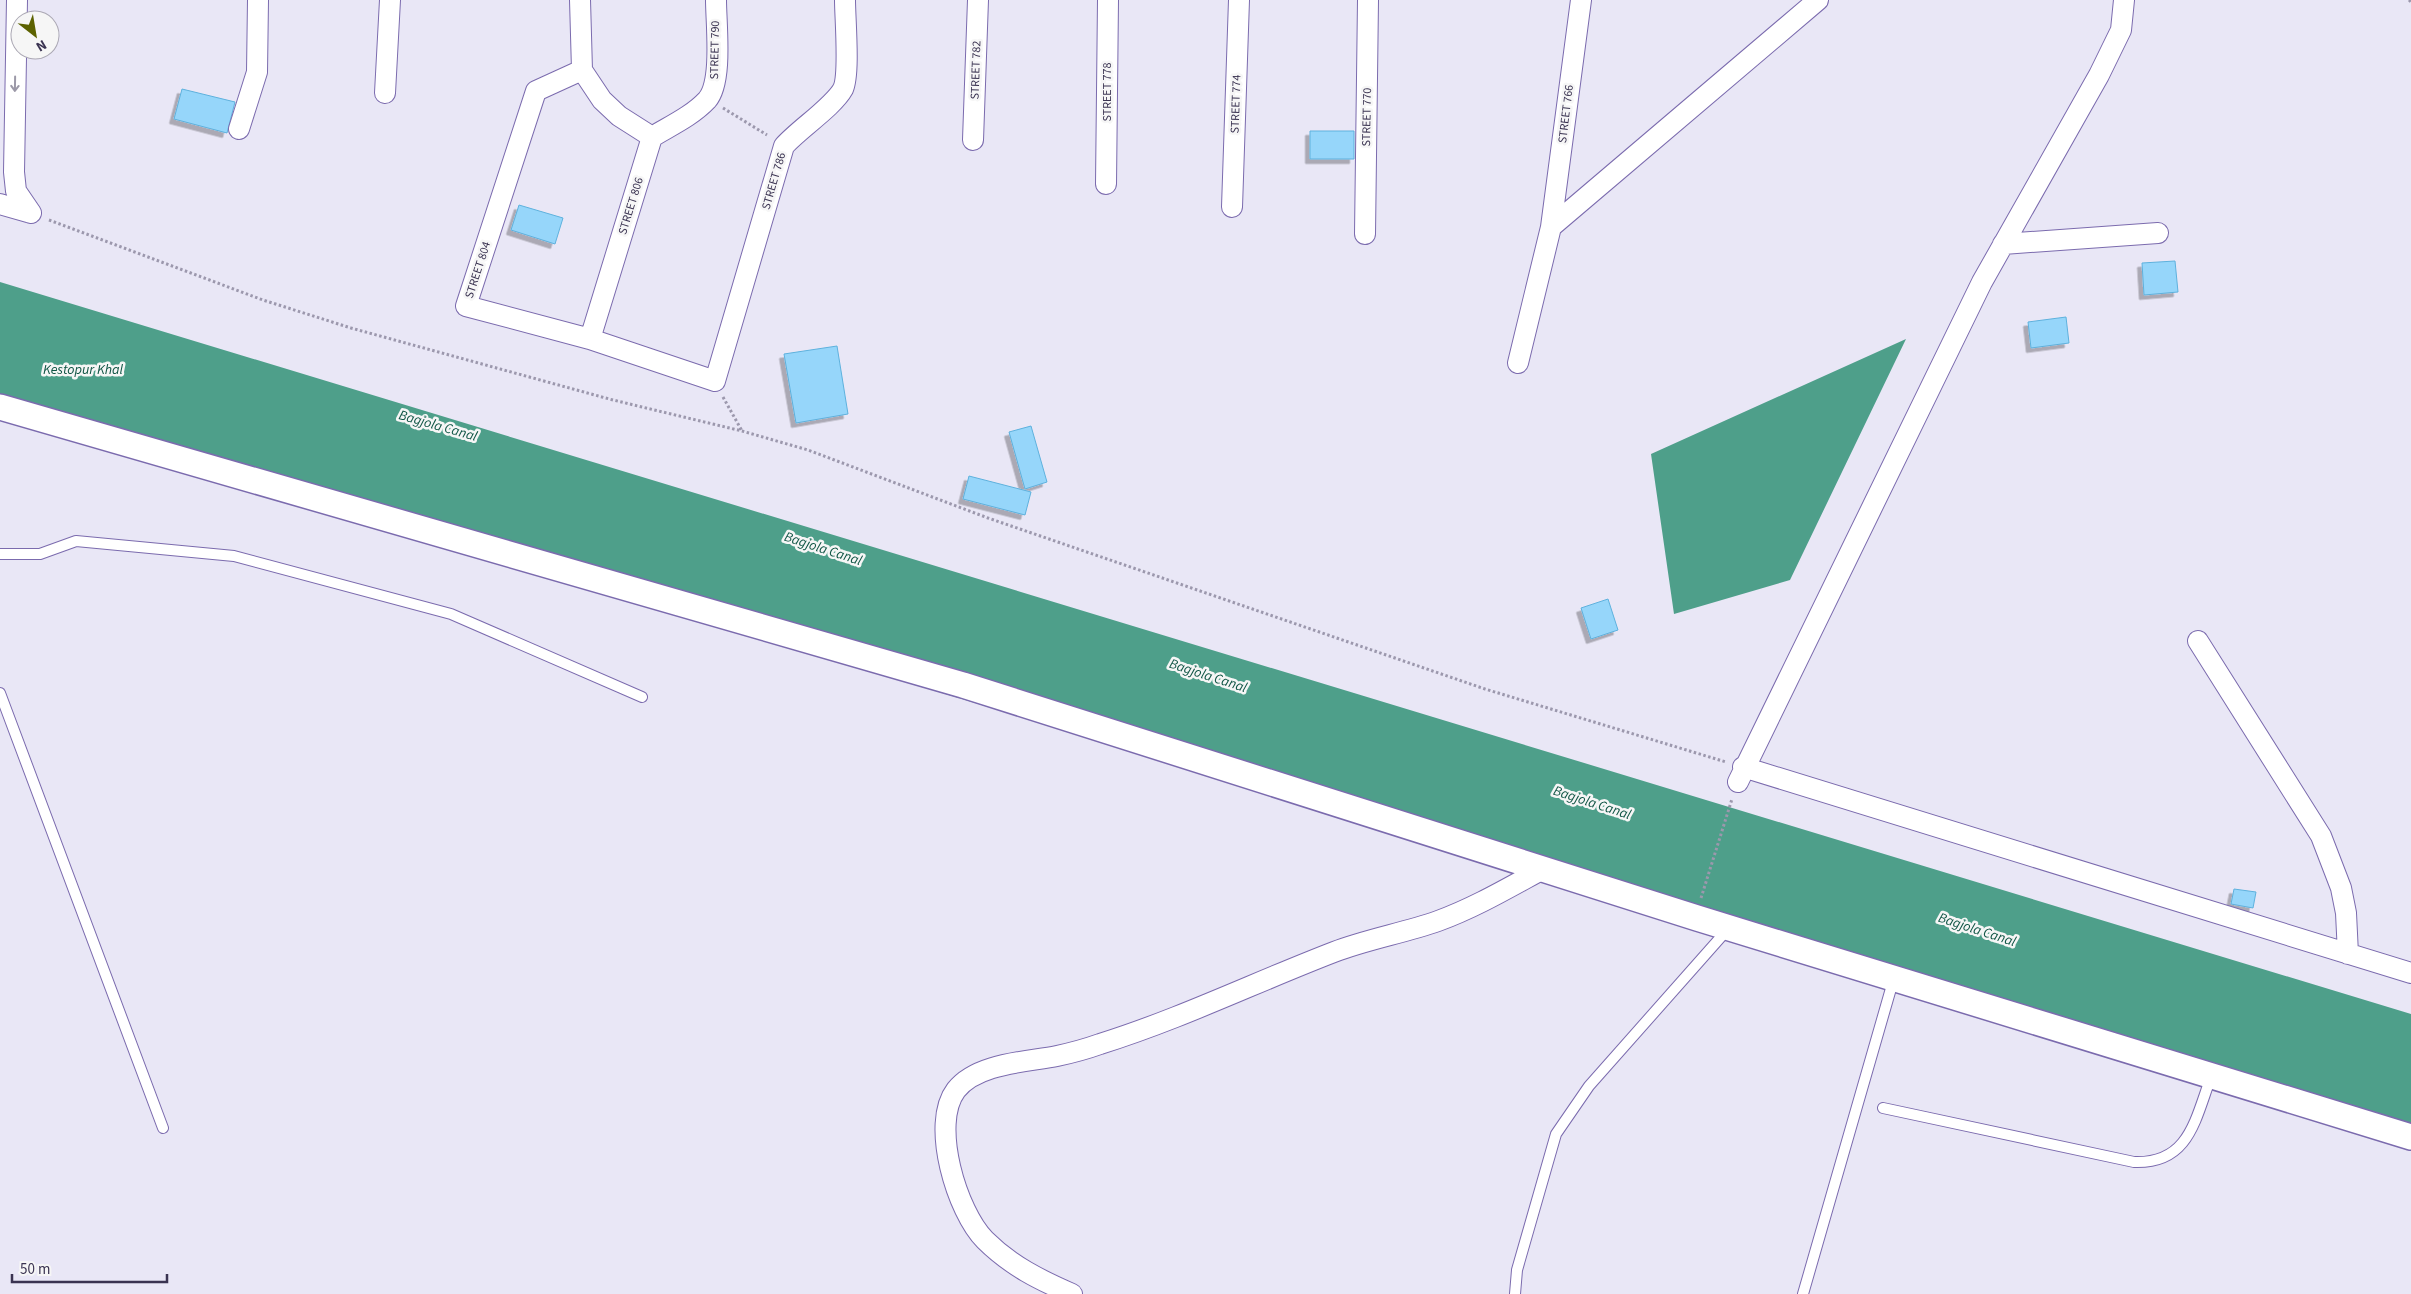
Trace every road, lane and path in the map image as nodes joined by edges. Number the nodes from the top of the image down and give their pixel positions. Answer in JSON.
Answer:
{"nodes":[{"id":1,"x":17,"y":0,"type":"edge"},
{"id":2,"x":258,"y":0,"type":"edge"},
{"id":3,"x":390,"y":0,"type":"edge"},
{"id":4,"x":580,"y":0,"type":"edge"},
{"id":5,"x":716,"y":0,"type":"edge"},
{"id":6,"x":845,"y":0,"type":"edge"},
{"id":7,"x":978,"y":0,"type":"edge"},
{"id":8,"x":1108,"y":0,"type":"edge"},
{"id":9,"x":1239,"y":0,"type":"edge"},
{"id":10,"x":1368,"y":0,"type":"edge"},
{"id":11,"x":1581,"y":0,"type":"edge"},
{"id":12,"x":1818,"y":0,"type":"edge"},
{"id":13,"x":2124,"y":0,"type":"edge"},
{"id":14,"x":582,"y":70,"type":"junction"},
{"id":15,"x":384,"y":93,"type":"dead end"},
{"id":16,"x":708,"y":99,"type":"junction"},
{"id":17,"x":239,"y":129,"type":"dead end"},
{"id":18,"x":652,"y":137,"type":"junction"},
{"id":19,"x":974,"y":140,"type":"dead end"},
{"id":20,"x":784,"y":146,"type":"junction"},
{"id":21,"x":1106,"y":184,"type":"dead end"},
{"id":22,"x":0,"y":204,"type":"edge"},
{"id":23,"x":1232,"y":207,"type":"dead end"},
{"id":24,"x":31,"y":213,"type":"junction"},
{"id":25,"x":1551,"y":227,"type":"junction"},
{"id":26,"x":2158,"y":233,"type":"dead end"},
{"id":27,"x":1365,"y":234,"type":"dead end"},
{"id":28,"x":2003,"y":244,"type":"junction"},
{"id":29,"x":590,"y":339,"type":"junction"},
{"id":30,"x":1518,"y":363,"type":"dead end"},
{"id":31,"x":715,"y":381,"type":"junction"},
{"id":32,"x":0,"y":407,"type":"edge"},
{"id":33,"x":742,"y":431,"type":"junction"},
{"id":34,"x":0,"y":554,"type":"edge"},
{"id":35,"x":2198,"y":640,"type":"dead end"},
{"id":36,"x":0,"y":693,"type":"edge"},
{"id":37,"x":642,"y":697,"type":"dead end"},
{"id":38,"x":1740,"y":775,"type":"junction"},
{"id":39,"x":1543,"y":870,"type":"junction"},
{"id":40,"x":1698,"y":910,"type":"junction"},
{"id":41,"x":1730,"y":928,"type":"junction"},
{"id":42,"x":2348,"y":954,"type":"junction"},
{"id":43,"x":2411,"y":974,"type":"edge"},
{"id":44,"x":1894,"y":977,"type":"junction"},
{"id":45,"x":2211,"y":1076,"type":"junction"},
{"id":46,"x":1883,"y":1108,"type":"dead end"},
{"id":47,"x":163,"y":1128,"type":"dead end"},
{"id":48,"x":2411,"y":1137,"type":"edge"},
{"id":49,"x":1072,"y":1294,"type":"edge"},
{"id":50,"x":1515,"y":1294,"type":"edge"},
{"id":51,"x":1803,"y":1294,"type":"edge"}],
"edges":[{"from":1,"to":24,"type":"street","one_way":true},
{"from":2,"to":17,"type":"street"},
{"from":3,"to":15,"type":"street"},
{"from":4,"to":14,"type":"street"},
{"from":5,"to":16,"type":"street","name":"STREET 790"},
{"from":6,"to":20,"type":"street","name":"STREET 786"},
{"from":7,"to":19,"type":"street","name":"STREET 782"},
{"from":8,"to":21,"type":"street","name":"STREET 778"},
{"from":9,"to":23,"type":"street","name":"STREET 774"},
{"from":10,"to":27,"type":"street","name":"STREET 770"},
{"from":11,"to":25,"type":"street","name":"STREET 766"},
{"from":12,"to":25,"type":"street"},
{"from":13,"to":28,"type":"street"},
{"from":14,"to":18,"type":"street"},
{"from":14,"to":29,"type":"street","name":"STREET 804"},
{"from":16,"to":18,"type":"street"},
{"from":16,"to":20,"type":"path"},
{"from":18,"to":29,"type":"street","name":"STREET 806"},
{"from":20,"to":31,"type":"street","name":"STREET 786"},
{"from":22,"to":24,"type":"street"},
{"from":24,"to":33,"type":"path"},
{"from":25,"to":30,"type":"street","name":"STREET 766"},
{"from":26,"to":28,"type":"street"},
{"from":28,"to":38,"type":"street"},
{"from":29,"to":31,"type":"street","name":"STREET 804"},
{"from":31,"to":33,"type":"path"},
{"from":32,"to":39,"type":"street"},
{"from":33,"to":38,"type":"path"},
{"from":34,"to":37,"type":"lane"},
{"from":35,"to":42,"type":"street"},
{"from":36,"to":47,"type":"lane"},
{"from":38,"to":40,"type":"path"},
{"from":38,"to":42,"type":"street"},
{"from":39,"to":40,"type":"street"},
{"from":39,"to":49,"type":"street"},
{"from":40,"to":41,"type":"street"},
{"from":41,"to":44,"type":"street"},
{"from":41,"to":50,"type":"lane"},
{"from":42,"to":43,"type":"street"},
{"from":44,"to":45,"type":"street"},
{"from":44,"to":51,"type":"lane"},
{"from":45,"to":46,"type":"lane"},
{"from":45,"to":48,"type":"street"}]}
